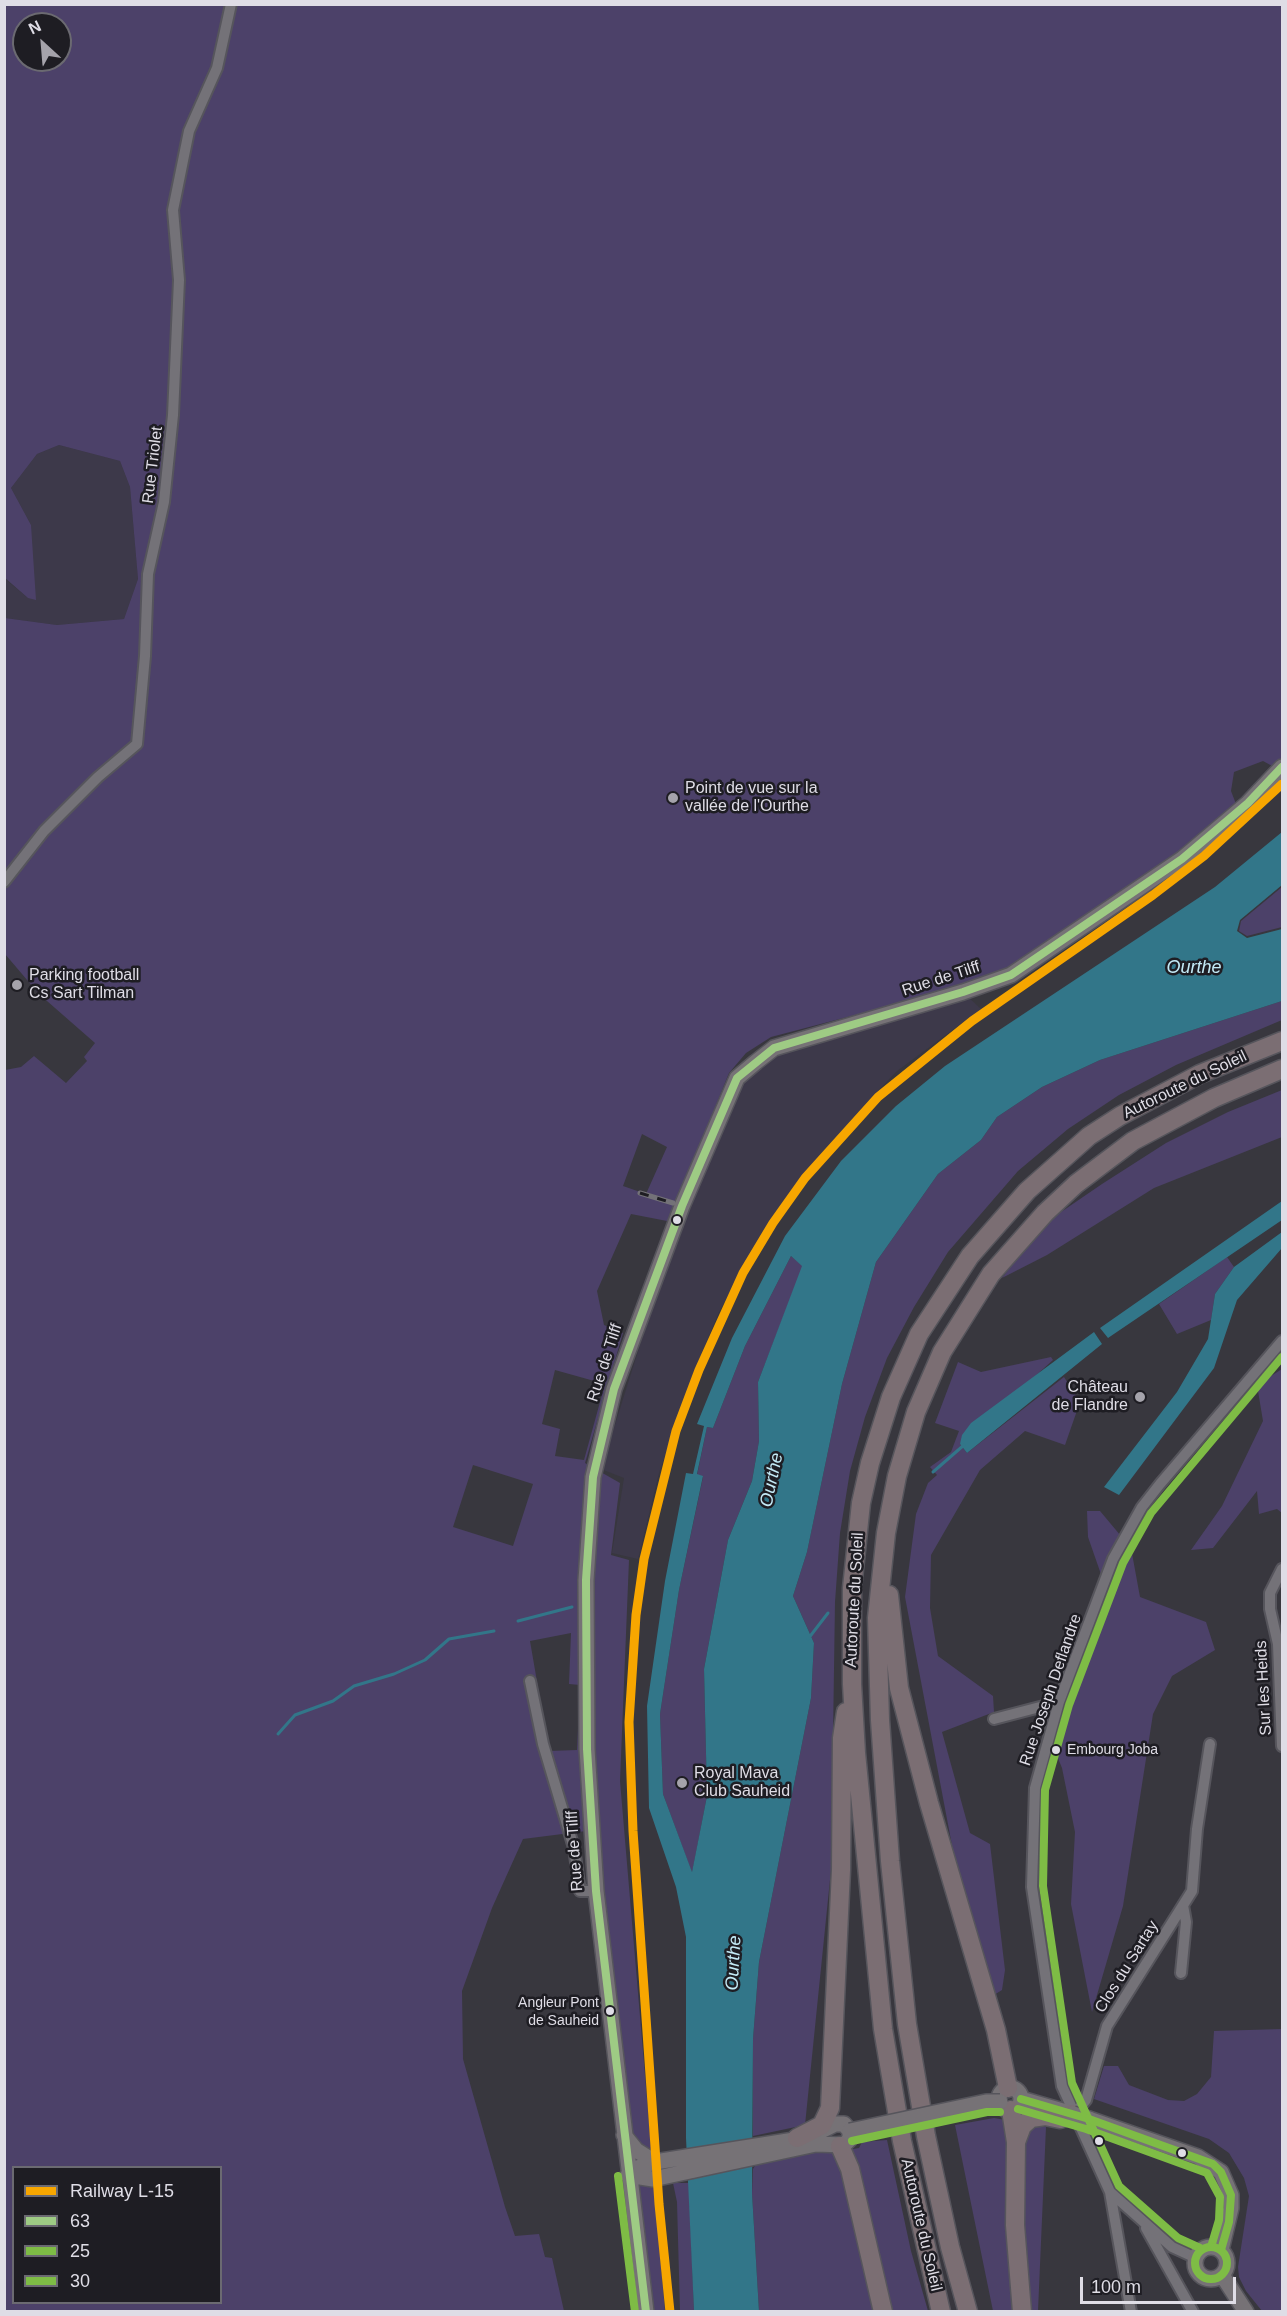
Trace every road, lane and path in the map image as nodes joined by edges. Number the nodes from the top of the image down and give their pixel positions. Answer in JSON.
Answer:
{"nodes":[{"id":1,"x":231,"y":4,"type":"edge"},
{"id":2,"x":1282,"y":767,"type":"edge"},
{"id":3,"x":4,"y":882,"type":"edge"},
{"id":4,"x":1282,"y":1041,"type":"edge"},
{"id":5,"x":1282,"y":1070,"type":"edge"},
{"id":6,"x":1282,"y":1341,"type":"edge"},
{"id":7,"x":1282,"y":1569,"type":"edge"},
{"id":8,"x":881,"y":1572,"type":"junction"},
{"id":9,"x":530,"y":1681,"type":"dead end"},
{"id":10,"x":852,"y":1684,"type":"junction"},
{"id":11,"x":1059,"y":1702,"type":"junction"},
{"id":12,"x":994,"y":1719,"type":"dead end"},
{"id":13,"x":1210,"y":1744,"type":"dead end"},
{"id":14,"x":1282,"y":1746,"type":"edge"},
{"id":15,"x":596,"y":1891,"type":"junction"},
{"id":16,"x":1183,"y":1905,"type":"junction"},
{"id":17,"x":1181,"y":1973,"type":"dead end"},
{"id":18,"x":833,"y":2060,"type":"junction"},
{"id":19,"x":1010,"y":2100,"type":"junction"},
{"id":20,"x":1073,"y":2114,"type":"junction"},
{"id":21,"x":624,"y":2134,"type":"junction"},
{"id":22,"x":837,"y":2135,"type":"junction"},
{"id":23,"x":798,"y":2138,"type":"junction"},
{"id":24,"x":1016,"y":2142,"type":"junction"},
{"id":25,"x":655,"y":2162,"type":"junction"},
{"id":26,"x":639,"y":2178,"type":"junction"},
{"id":27,"x":1110,"y":2192,"type":"junction"},
{"id":28,"x":1146,"y":2225,"type":"junction"},
{"id":29,"x":1221,"y":2250,"type":"junction"},
{"id":30,"x":1196,"y":2258,"type":"junction"},
{"id":31,"x":1225,"y":2282,"type":"junction"},
{"id":32,"x":646,"y":2312,"type":"edge"},
{"id":33,"x":884,"y":2312,"type":"edge"},
{"id":34,"x":941,"y":2312,"type":"edge"},
{"id":35,"x":968,"y":2312,"type":"edge"},
{"id":36,"x":1022,"y":2312,"type":"edge"},
{"id":37,"x":1131,"y":2312,"type":"edge"},
{"id":38,"x":1193,"y":2312,"type":"edge"},
{"id":39,"x":1246,"y":2312,"type":"edge"}],
"edges":[{"from":1,"to":3,"type":"street","name":"Rue Triolet"},
{"from":2,"to":15,"type":"main road","name":"Rue de Tilff"},
{"from":4,"to":10,"type":"highway","name":"Autoroute du Soleil"},
{"from":5,"to":8,"type":"highway","name":"Autoroute du Soleil"},
{"from":6,"to":11,"type":"street","name":"Rue Joseph Deflandre"},
{"from":7,"to":14,"type":"street","name":"Sur les Heids"},
{"from":8,"to":19,"type":"highway"},
{"from":8,"to":35,"type":"highway","name":"Autoroute du Soleil"},
{"from":9,"to":15,"type":"street"},
{"from":10,"to":18,"type":"highway"},
{"from":10,"to":34,"type":"highway","name":"Autoroute du Soleil"},
{"from":11,"to":12,"type":"street"},
{"from":11,"to":20,"type":"street","name":"Rue Joseph Deflandre"},
{"from":13,"to":16,"type":"street","name":"Clos du Sartay"},
{"from":15,"to":21,"type":"main road","name":"Rue de Tilff"},
{"from":16,"to":17,"type":"street","name":"Clos du Sartay"},
{"from":16,"to":20,"type":"street","name":"Clos du Sartay"},
{"from":18,"to":22,"type":"highway"},
{"from":18,"to":23,"type":"highway"},
{"from":19,"to":20,"type":"main road"},
{"from":19,"to":22,"type":"main road","bridge":true},
{"from":19,"to":24,"type":"highway"},
{"from":20,"to":24,"type":"highway"},
{"from":20,"to":27,"type":"street","name":"Rue Joseph Deflandre"},
{"from":20,"to":29,"type":"main road","bridge":true},
{"from":21,"to":25,"type":"main road"},
{"from":21,"to":26,"type":"main road","name":"Rue de Tilff"},
{"from":22,"to":23,"type":"main road"},
{"from":22,"to":26,"type":"main road"},
{"from":22,"to":33,"type":"highway"},
{"from":23,"to":25,"type":"main road"},
{"from":24,"to":36,"type":"highway"},
{"from":25,"to":26,"type":"main road"},
{"from":26,"to":32,"type":"main road"},
{"from":27,"to":28,"type":"street"},
{"from":27,"to":37,"type":"street","name":"Rue Joseph Deflandre"},
{"from":28,"to":30,"type":"street"},
{"from":28,"to":38,"type":"street"},
{"from":29,"to":30,"type":"main road"},
{"from":29,"to":31,"type":"main road"},
{"from":30,"to":31,"type":"main road"},
{"from":31,"to":39,"type":"main road"}]}
